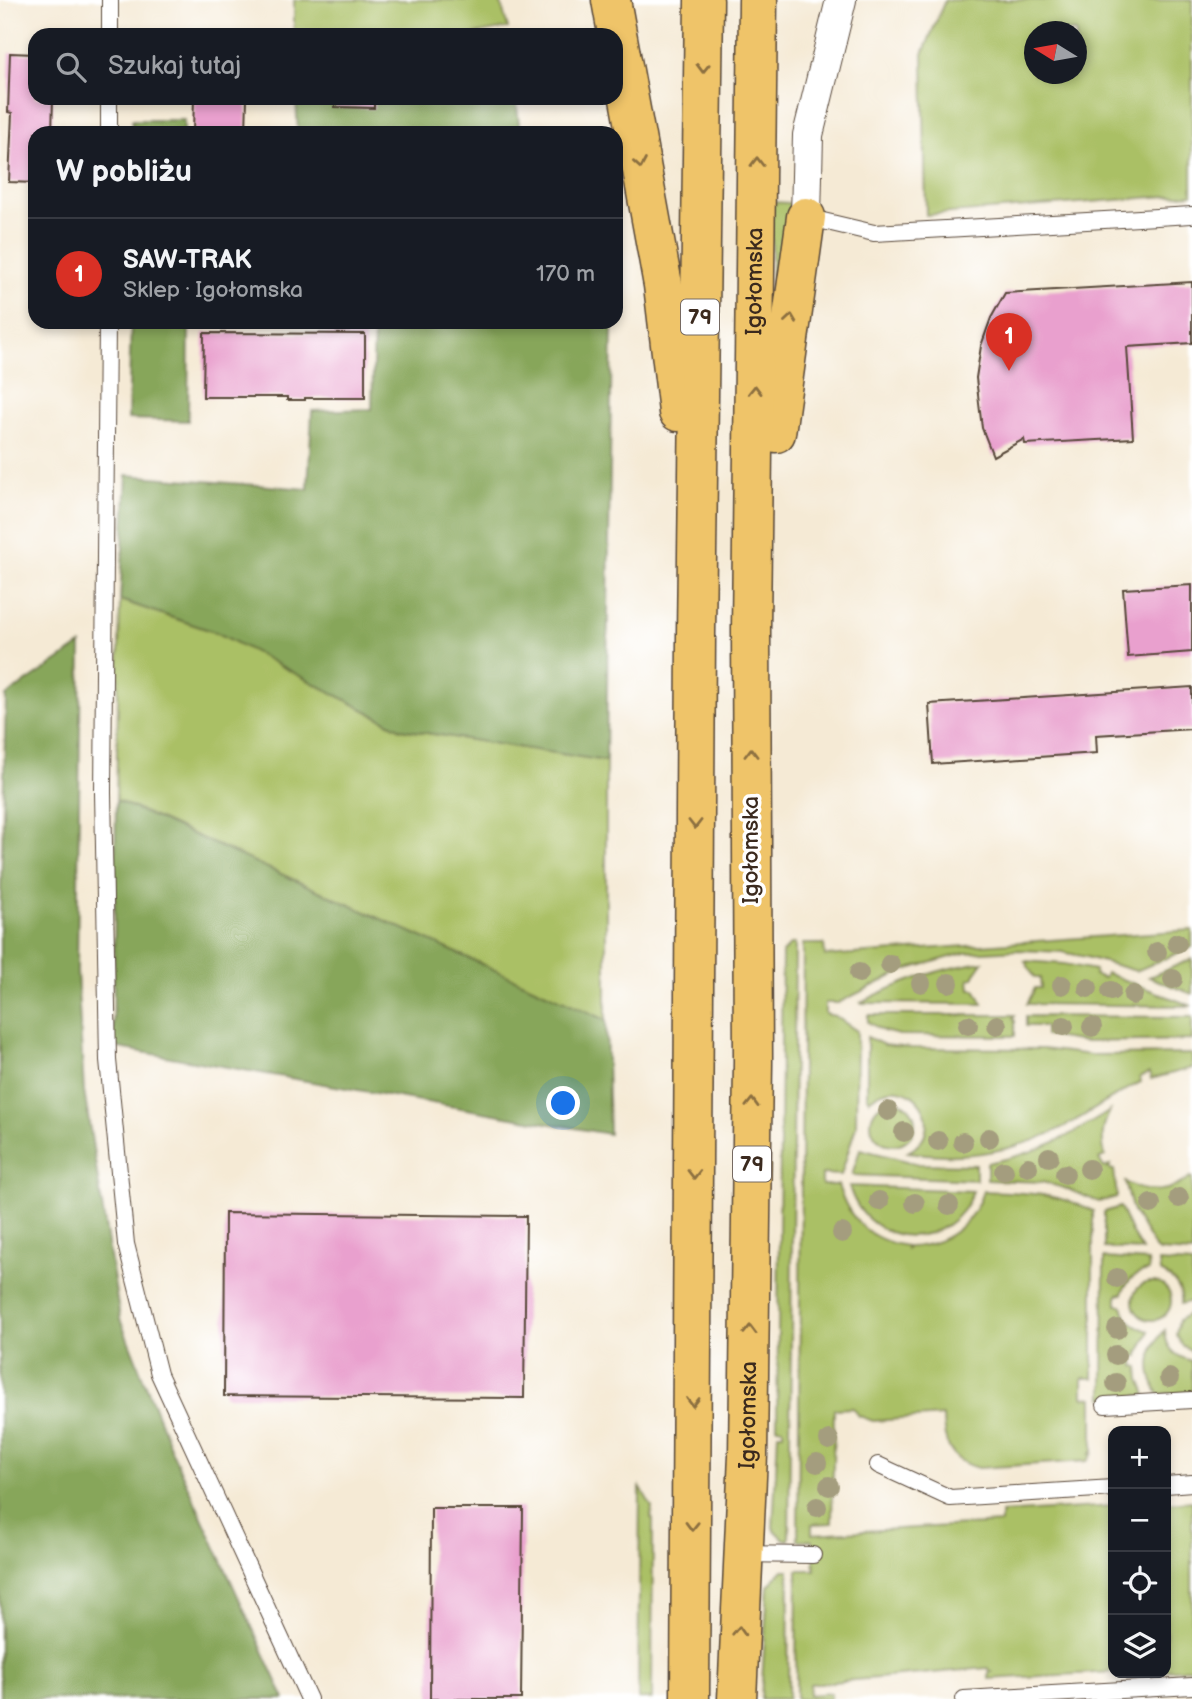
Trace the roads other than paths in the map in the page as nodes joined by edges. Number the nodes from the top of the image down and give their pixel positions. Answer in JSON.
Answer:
{"nodes":[{"id":1,"x":110,"y":0,"type":"edge"},
{"id":2,"x":611,"y":0,"type":"edge"},
{"id":3,"x":704,"y":0,"type":"edge"},
{"id":4,"x":758,"y":0,"type":"edge"},
{"id":5,"x":841,"y":0,"type":"edge"},
{"id":6,"x":110,"y":28,"type":"edge"},
{"id":7,"x":616,"y":28,"type":"edge"},
{"id":8,"x":623,"y":66,"type":"edge"},
{"id":9,"x":109,"y":105,"type":"edge"},
{"id":10,"x":109,"y":126,"type":"edge"},
{"id":11,"x":1192,"y":215,"type":"edge"},
{"id":12,"x":806,"y":217,"type":"junction"},
{"id":13,"x":107,"y":329,"type":"edge"},
{"id":14,"x":751,"y":630,"type":"junction"},
{"id":15,"x":696,"y":634,"type":"junction"},
{"id":16,"x":1192,"y":1400,"type":"edge"},
{"id":17,"x":1105,"y":1405,"type":"dead end"},
{"id":18,"x":878,"y":1465,"type":"dead end"},
{"id":19,"x":1192,"y":1483,"type":"edge"},
{"id":20,"x":1171,"y":1485,"type":"edge"},
{"id":21,"x":1108,"y":1488,"type":"edge"},
{"id":22,"x":744,"y":1554,"type":"junction"},
{"id":23,"x":813,"y":1555,"type":"dead end"},
{"id":24,"x":1192,"y":1686,"type":"edge"},
{"id":25,"x":309,"y":1699,"type":"edge"},
{"id":26,"x":690,"y":1699,"type":"edge"},
{"id":27,"x":737,"y":1699,"type":"edge"},
{"id":28,"x":964,"y":1699,"type":"edge"}],
"edges":[{"from":1,"to":6,"type":"lane"},
{"from":2,"to":7,"type":"main road","one_way":true},
{"from":3,"to":15,"type":"main road","number":"79","one_way":true},
{"from":14,"to":4,"type":"main road","name":"Igołomska","number":"79","one_way":true},
{"from":5,"to":12,"type":"street"},
{"from":8,"to":15,"type":"main road","one_way":true},
{"from":9,"to":10,"type":"lane"},
{"from":11,"to":12,"type":"lane"},
{"from":14,"to":12,"type":"main road","one_way":true},
{"from":13,"to":25,"type":"lane"},
{"from":22,"to":14,"type":"main road","name":"Igołomska","number":"79","one_way":true},
{"from":15,"to":26,"type":"main road","number":"79","one_way":true},
{"from":16,"to":17,"type":"lane"},
{"from":18,"to":21,"type":"lane"},
{"from":19,"to":20,"type":"lane"},
{"from":22,"to":23,"type":"lane"},
{"from":27,"to":22,"type":"main road","name":"Igołomska","number":"79","one_way":true},
{"from":24,"to":28,"type":"lane"}]}
